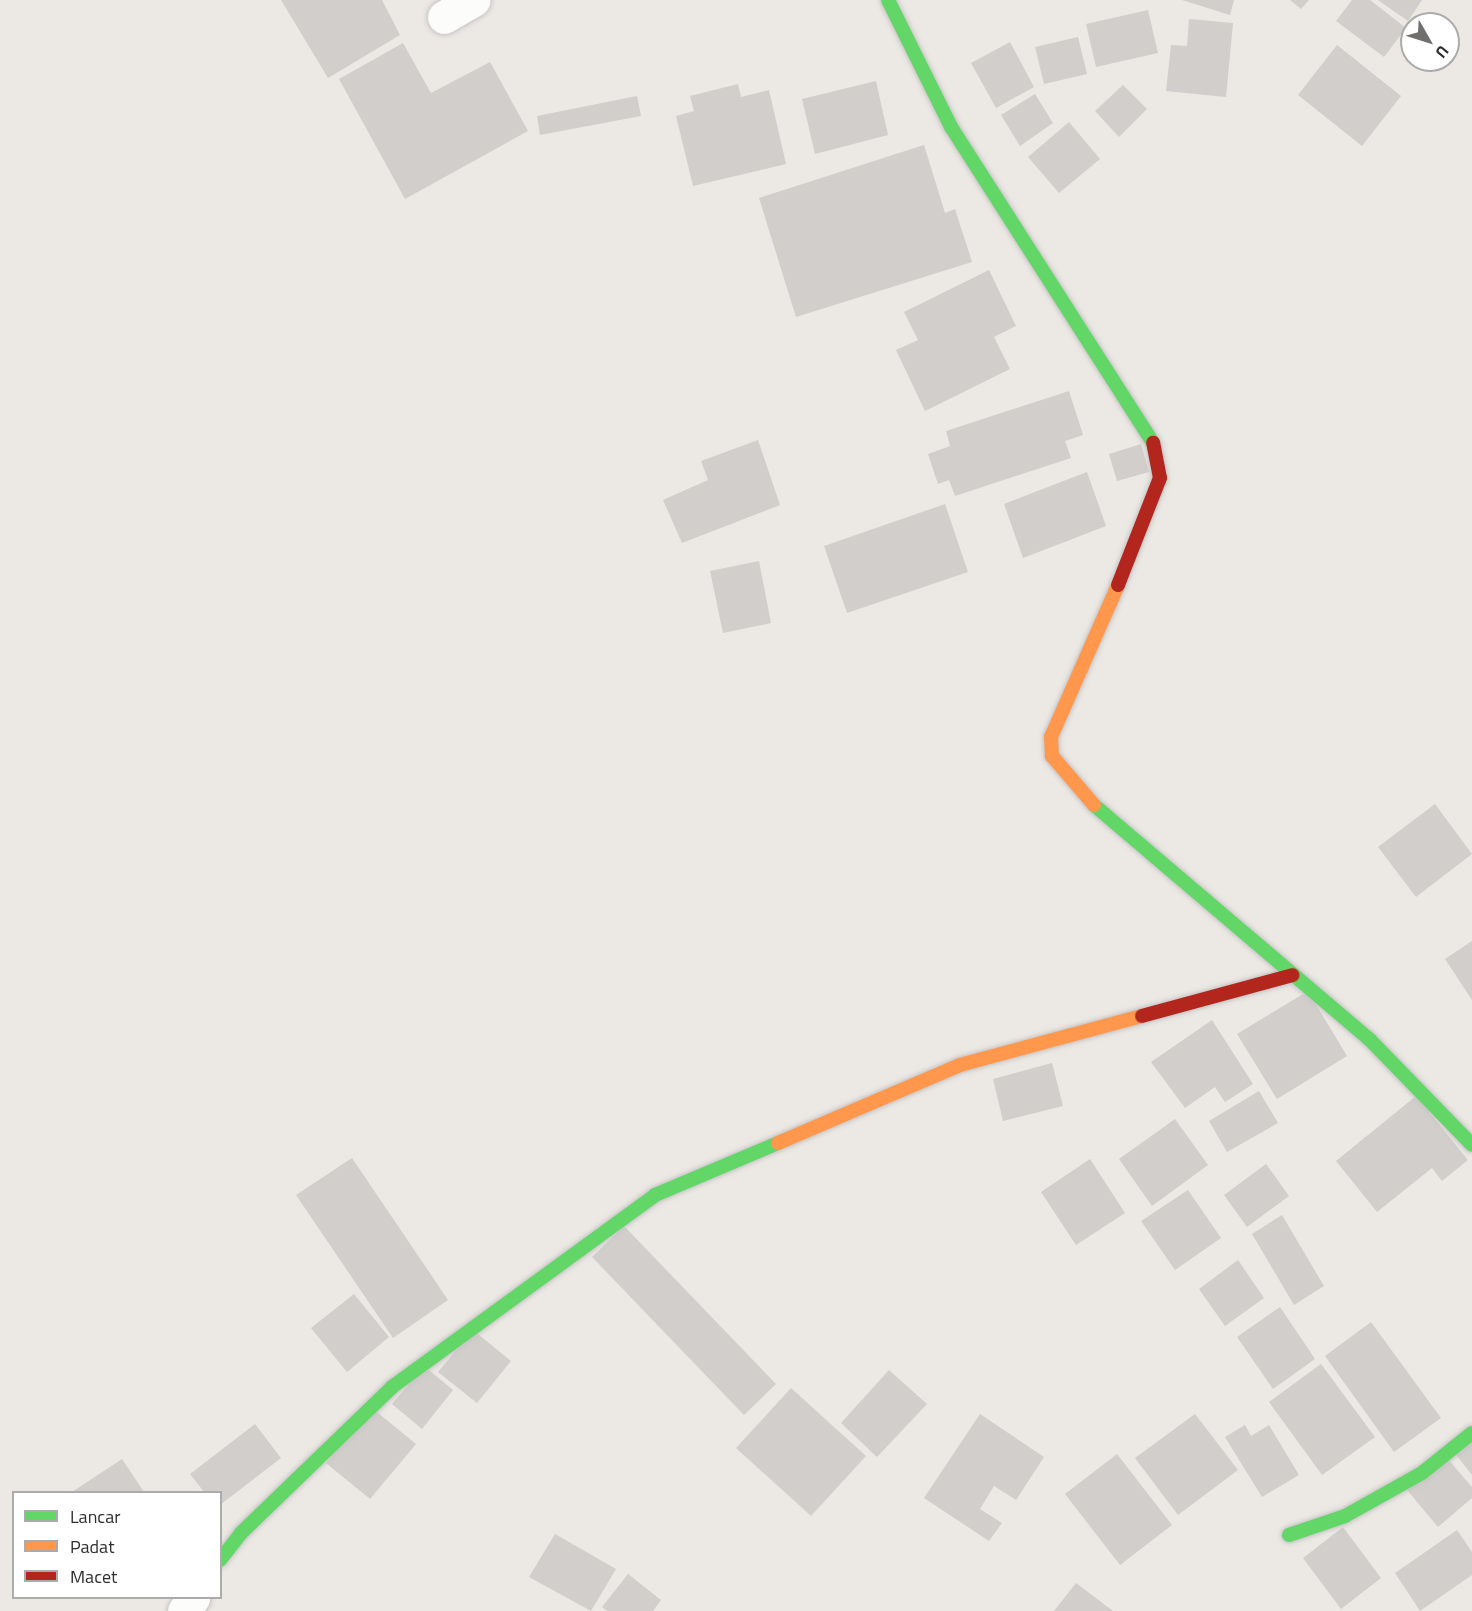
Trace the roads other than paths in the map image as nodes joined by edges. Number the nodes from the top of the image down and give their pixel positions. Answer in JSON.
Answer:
{"nodes":[{"id":1,"x":473,"y":0,"type":"edge"},
{"id":2,"x":888,"y":0,"type":"edge"},
{"id":3,"x":444,"y":17,"type":"dead end"},
{"id":4,"x":1293,"y":975,"type":"junction"},
{"id":5,"x":1472,"y":1145,"type":"edge"},
{"id":6,"x":1472,"y":1433,"type":"edge"},
{"id":7,"x":1289,"y":1535,"type":"dead end"},
{"id":8,"x":222,"y":1557,"type":"edge"},
{"id":9,"x":193,"y":1599,"type":"edge"},
{"id":10,"x":184,"y":1611,"type":"edge"}],
"edges":[{"from":1,"to":3,"type":"street"},
{"from":2,"to":4,"type":"street"},
{"from":4,"to":5,"type":"street"},
{"from":4,"to":8,"type":"street"},
{"from":6,"to":7,"type":"street"},
{"from":9,"to":10,"type":"street"}]}
